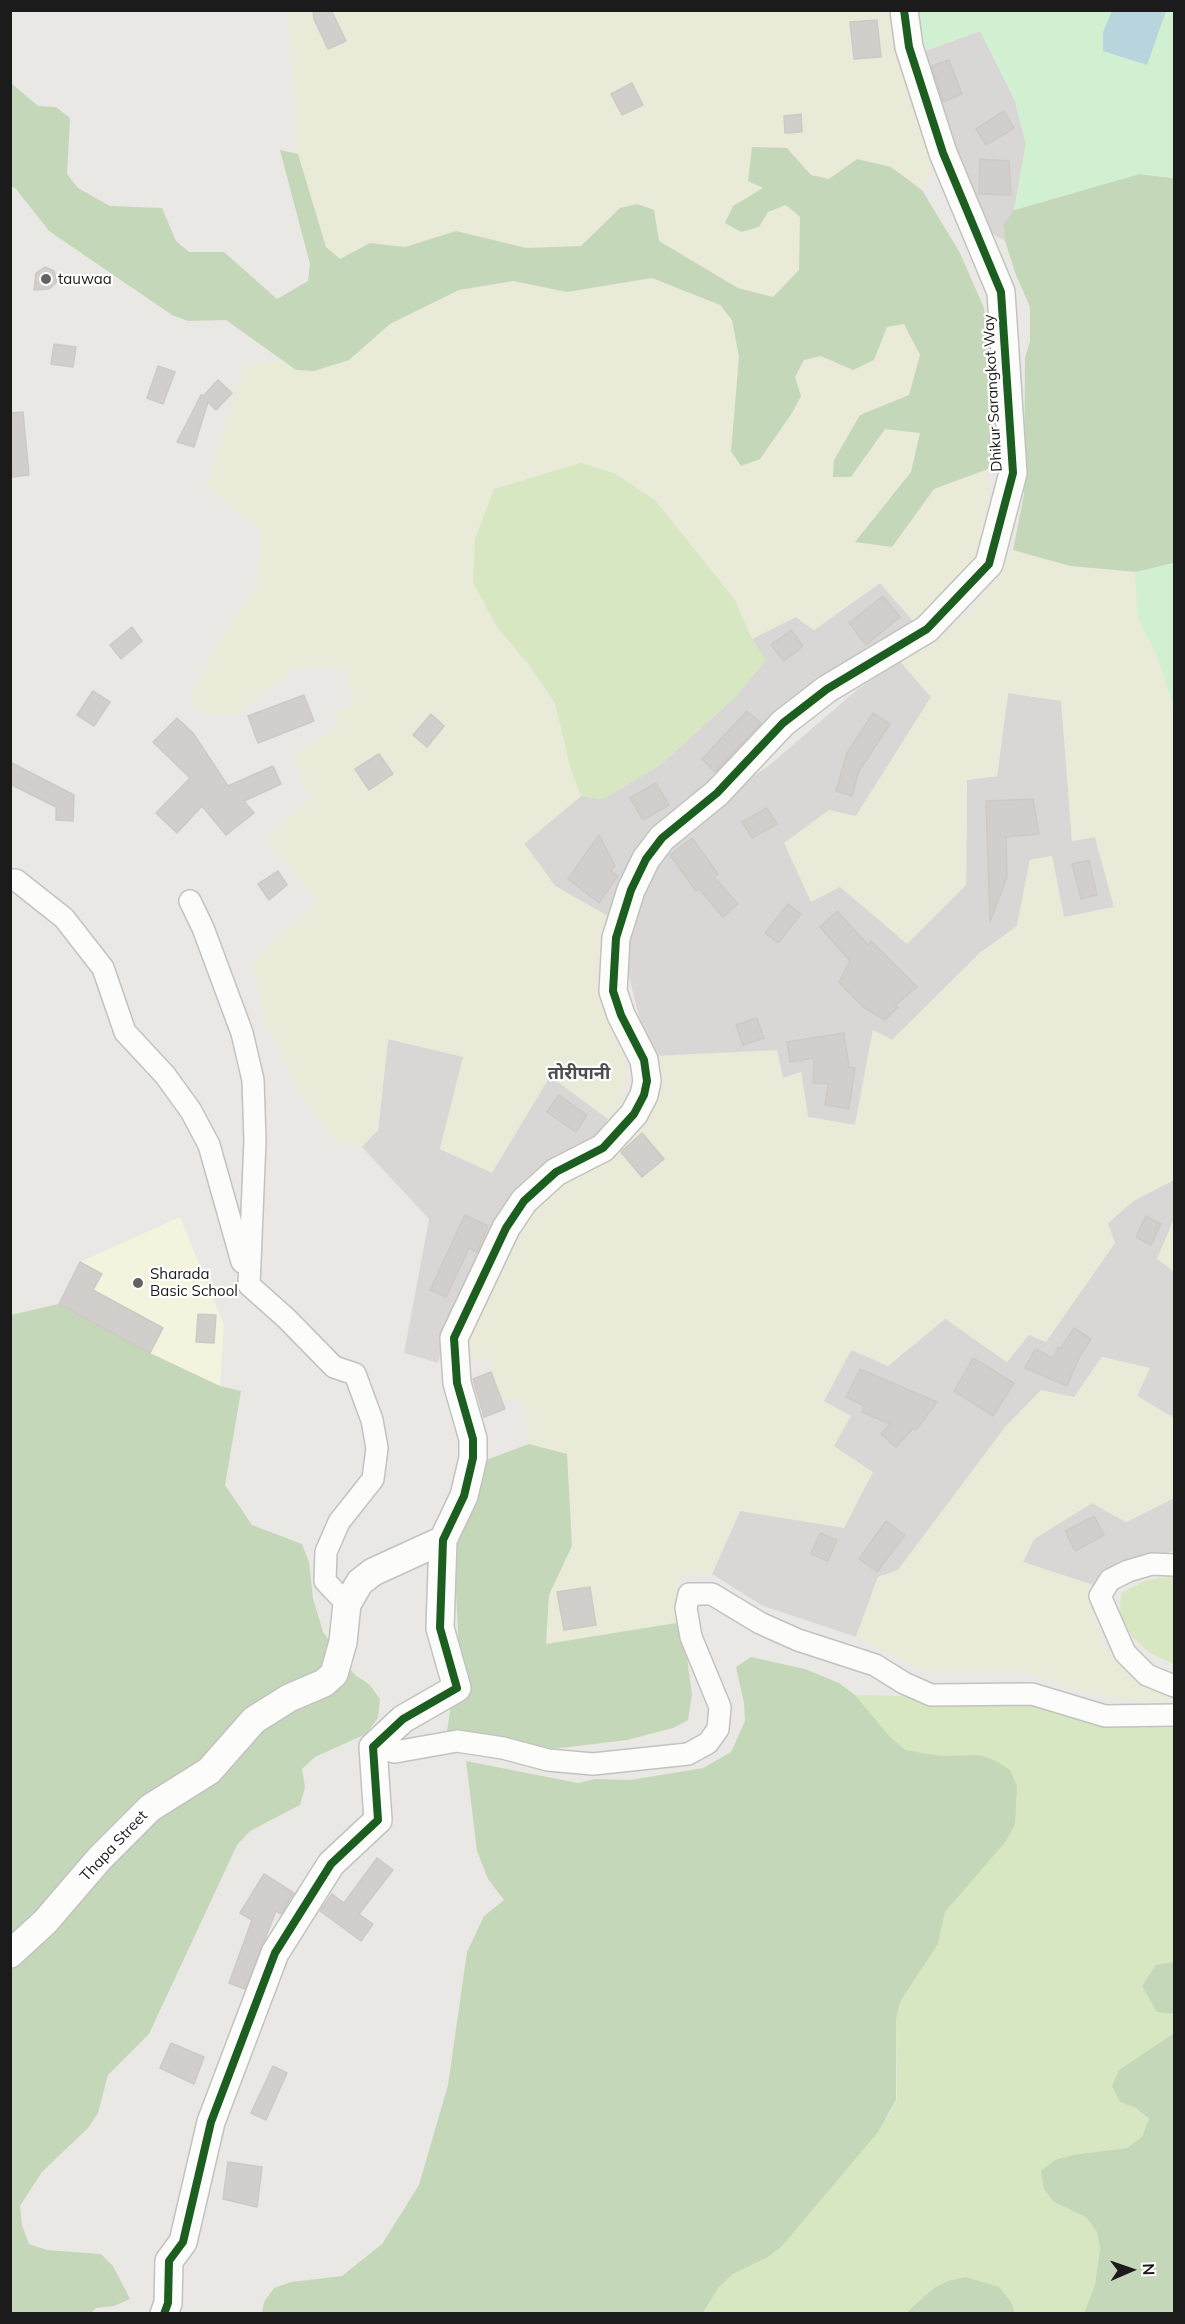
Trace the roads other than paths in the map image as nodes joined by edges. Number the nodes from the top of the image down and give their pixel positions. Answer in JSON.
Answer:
{"nodes":[{"id":1,"x":904,"y":10,"type":"edge"},
{"id":2,"x":10,"y":880,"type":"edge"},
{"id":3,"x":190,"y":900,"type":"dead end"},
{"id":4,"x":249,"y":1285,"type":"junction"},
{"id":5,"x":443,"y":1540,"type":"junction"},
{"id":6,"x":1174,"y":1565,"type":"edge"},
{"id":7,"x":348,"y":1604,"type":"junction"},
{"id":8,"x":1174,"y":1686,"type":"edge"},
{"id":9,"x":1174,"y":1715,"type":"edge"},
{"id":10,"x":374,"y":1747,"type":"junction"},
{"id":11,"x":10,"y":1953,"type":"edge"},
{"id":12,"x":164,"y":2313,"type":"edge"}],
"edges":[{"from":1,"to":5,"type":"street","name":"Dhikur Sarangkot Way"},
{"from":2,"to":4,"type":"street"},
{"from":3,"to":4,"type":"street"},
{"from":4,"to":7,"type":"street"},
{"from":5,"to":7,"type":"street","name":"Thapa Street"},
{"from":5,"to":10,"type":"street"},
{"from":6,"to":8,"type":"street"},
{"from":7,"to":11,"type":"street","name":"Thapa Street"},
{"from":9,"to":10,"type":"street"},
{"from":10,"to":12,"type":"street"}]}
